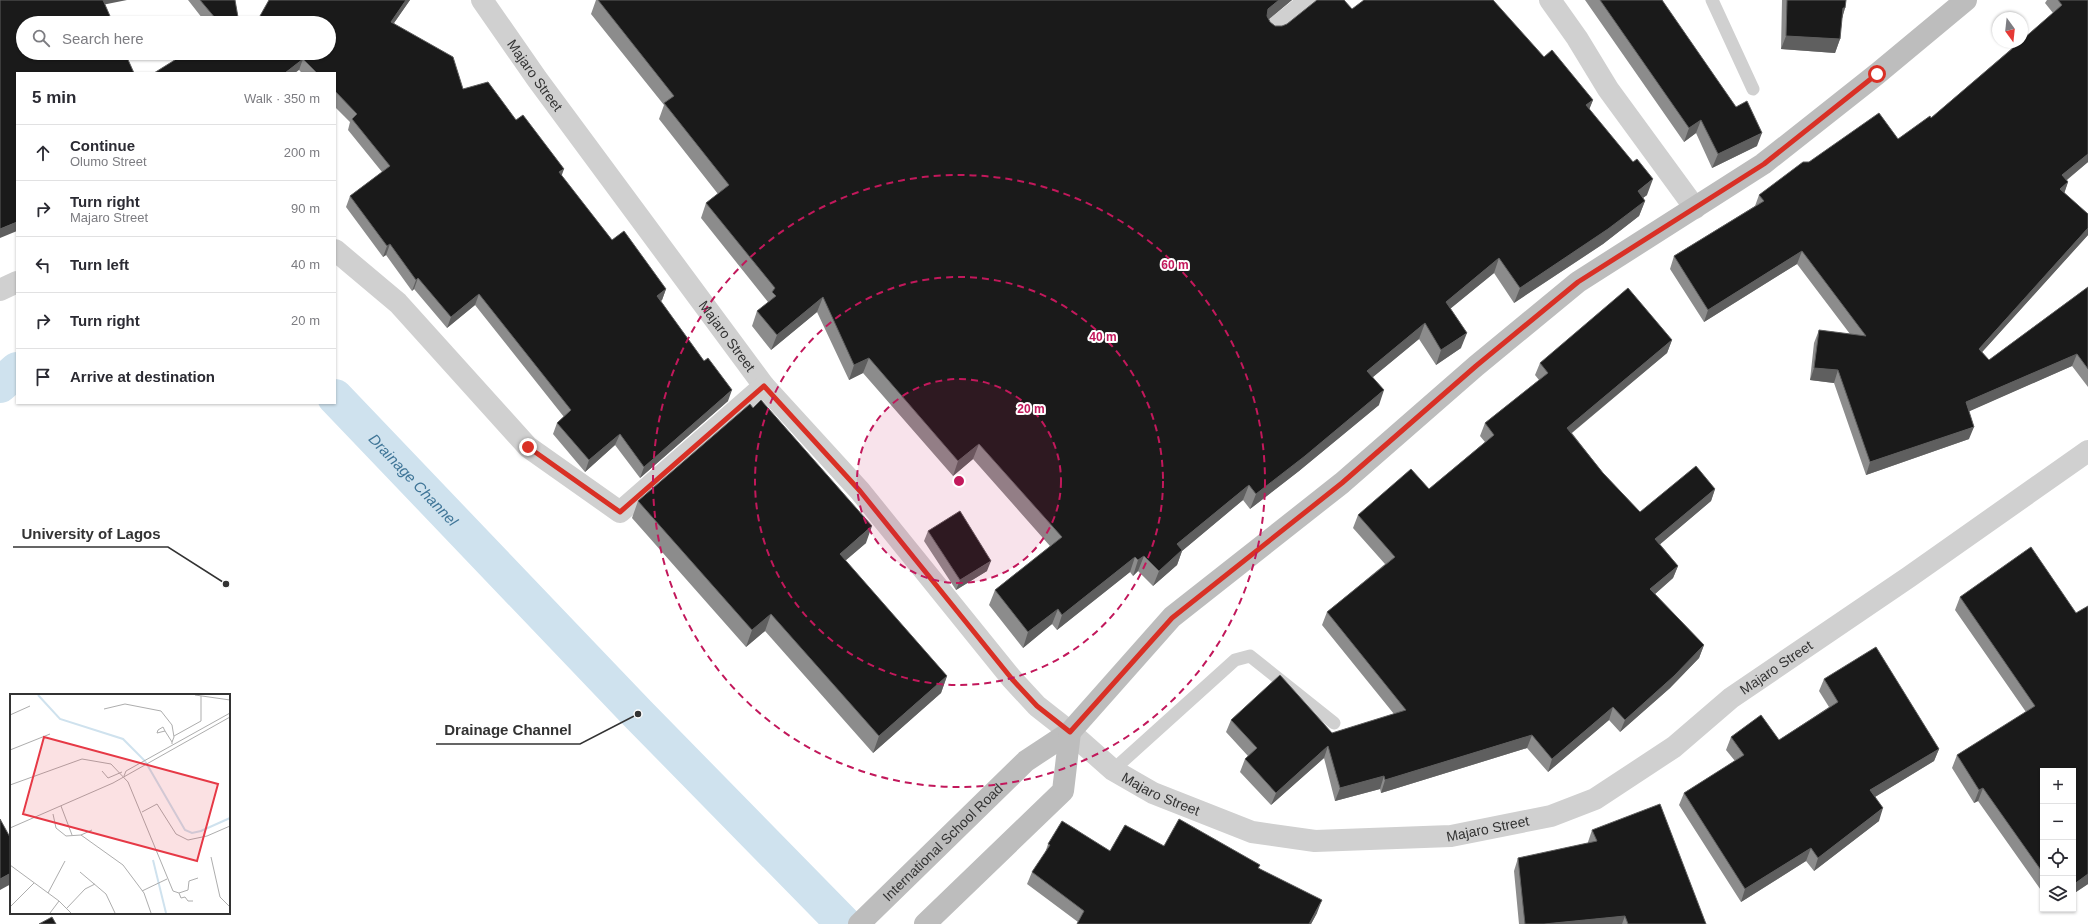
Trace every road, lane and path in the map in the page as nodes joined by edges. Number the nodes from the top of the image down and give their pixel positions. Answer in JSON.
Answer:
{"nodes":[{"id":1,"x":482,"y":0,"type":"edge"},
{"id":2,"x":1311,"y":0,"type":"edge"},
{"id":3,"x":1550,"y":0,"type":"edge"},
{"id":4,"x":1712,"y":0,"type":"edge"},
{"id":5,"x":1966,"y":0,"type":"edge"},
{"id":6,"x":1274,"y":29,"type":"edge"},
{"id":7,"x":1753,"y":89,"type":"dead end"},
{"id":8,"x":1694,"y":208,"type":"junction"},
{"id":9,"x":336,"y":251,"type":"edge"},
{"id":10,"x":16,"y":282,"type":"edge"},
{"id":11,"x":0,"y":290,"type":"edge"},
{"id":12,"x":764,"y":386,"type":"junction"},
{"id":13,"x":2088,"y":451,"type":"edge"},
{"id":14,"x":1334,"y":723,"type":"dead end"},
{"id":15,"x":1070,"y":732,"type":"junction"},
{"id":16,"x":1113,"y":770,"type":"junction"},
{"id":17,"x":859,"y":924,"type":"edge"},
{"id":18,"x":925,"y":924,"type":"edge"}],
"edges":[{"from":1,"to":12,"type":"street","name":"Majaro Street"},
{"from":2,"to":6,"type":"street"},
{"from":3,"to":8,"type":"street"},
{"from":4,"to":7,"type":"lane"},
{"from":5,"to":8,"type":"street","name":"International School Road"},
{"from":8,"to":15,"type":"street","name":"International School Road"},
{"from":9,"to":12,"type":"street"},
{"from":10,"to":11,"type":"street"},
{"from":12,"to":15,"type":"street","name":"Majaro Street"},
{"from":13,"to":16,"type":"street","name":"Majaro Street"},
{"from":14,"to":16,"type":"lane"},
{"from":15,"to":16,"type":"street","name":"Majaro Street"},
{"from":15,"to":17,"type":"street","name":"International School Road"},
{"from":15,"to":18,"type":"street"}]}
